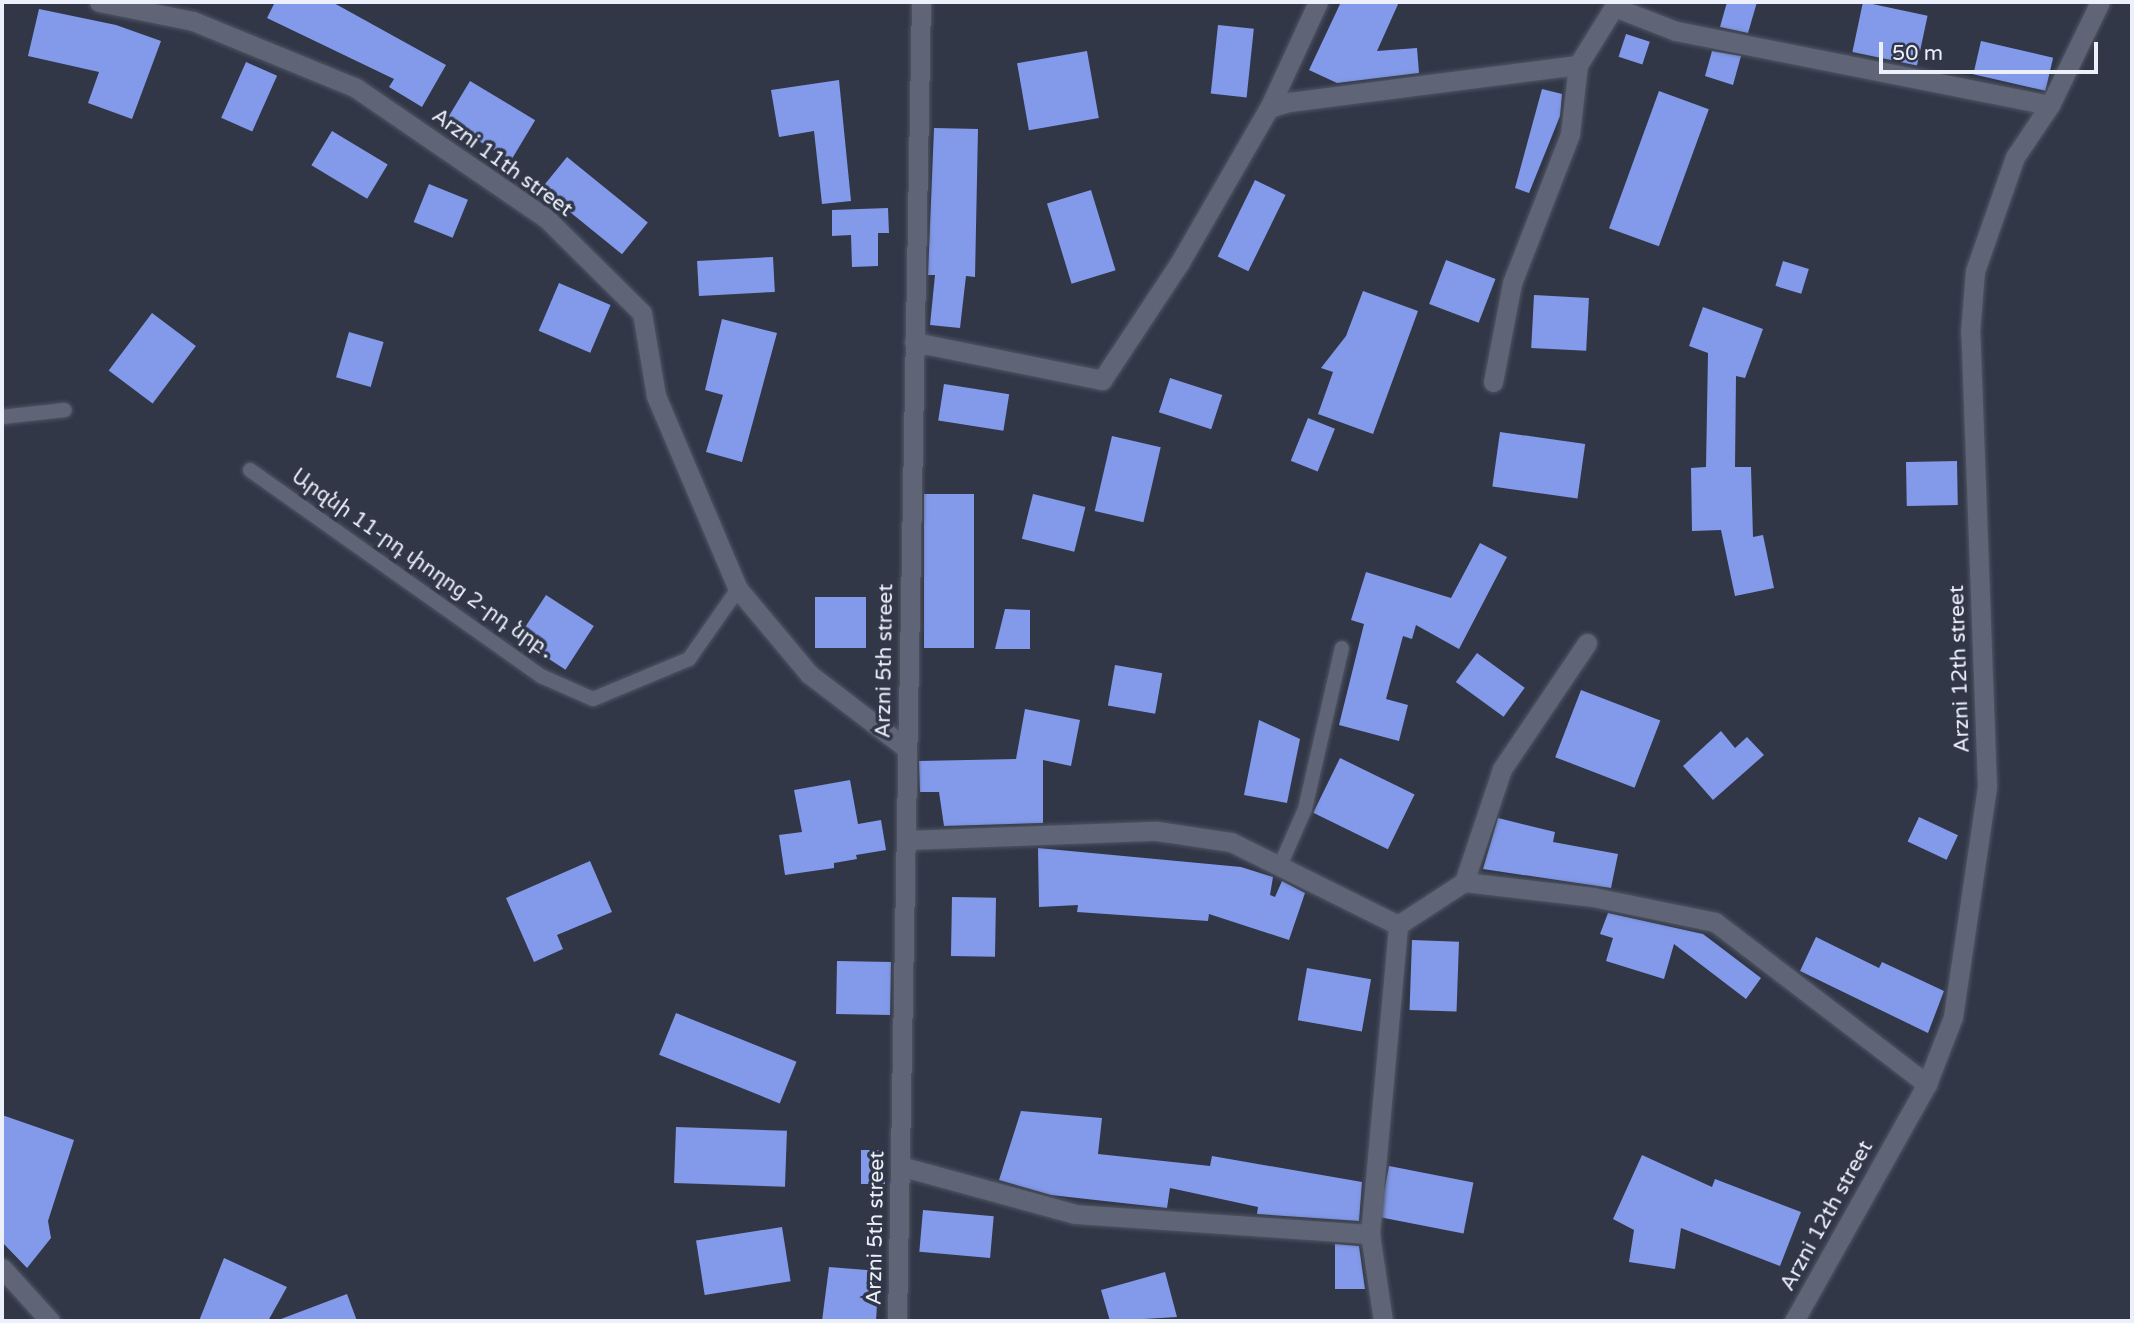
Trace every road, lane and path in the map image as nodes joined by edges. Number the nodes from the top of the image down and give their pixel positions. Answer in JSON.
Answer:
{"nodes":[{"id":1,"x":99,"y":2,"type":"edge"},
{"id":2,"x":921,"y":2,"type":"edge"},
{"id":3,"x":1318,"y":2,"type":"edge"},
{"id":4,"x":2100,"y":2,"type":"edge"},
{"id":5,"x":1615,"y":5,"type":"edge"},
{"id":6,"x":1578,"y":65,"type":"junction"},
{"id":7,"x":2050,"y":105,"type":"junction"},
{"id":8,"x":1269,"y":108,"type":"junction"},
{"id":9,"x":914,"y":342,"type":"junction"},
{"id":10,"x":1493,"y":382,"type":"dead end"},
{"id":11,"x":65,"y":410,"type":"dead end"},
{"id":12,"x":2,"y":417,"type":"edge"},
{"id":13,"x":250,"y":470,"type":"dead end"},
{"id":14,"x":738,"y":589,"type":"junction"},
{"id":15,"x":1587,"y":643,"type":"dead end"},
{"id":16,"x":1342,"y":648,"type":"dead end"},
{"id":17,"x":906,"y":748,"type":"junction"},
{"id":18,"x":907,"y":841,"type":"junction"},
{"id":19,"x":1280,"y":866,"type":"junction"},
{"id":20,"x":1464,"y":882,"type":"junction"},
{"id":21,"x":1398,"y":925,"type":"junction"},
{"id":22,"x":1927,"y":1084,"type":"junction"},
{"id":23,"x":900,"y":1166,"type":"junction"},
{"id":24,"x":1370,"y":1234,"type":"junction"},
{"id":25,"x":2,"y":1268,"type":"edge"},
{"id":26,"x":50,"y":1321,"type":"edge"},
{"id":27,"x":897,"y":1321,"type":"edge"},
{"id":28,"x":1383,"y":1321,"type":"edge"},
{"id":29,"x":1794,"y":1321,"type":"edge"}],
"edges":[{"from":1,"to":14,"type":"street","name":"Arzni 11th street"},
{"from":2,"to":9,"type":"street","name":"Arzni 5th street"},
{"from":3,"to":8,"type":"street"},
{"from":4,"to":7,"type":"street","name":"Arzni 12th street"},
{"from":5,"to":6,"type":"street"},
{"from":5,"to":7,"type":"street"},
{"from":6,"to":8,"type":"street"},
{"from":6,"to":10,"type":"street"},
{"from":7,"to":22,"type":"street","name":"Arzni 12th street"},
{"from":8,"to":9,"type":"street"},
{"from":9,"to":17,"type":"street","name":"Arzni 5th street"},
{"from":11,"to":12,"type":"lane"},
{"from":13,"to":14,"type":"lane","name":"Արզնի 11-րդ փողոց 2-րդ նրբ․"},
{"from":14,"to":17,"type":"street","name":"Arzni 11th street"},
{"from":15,"to":20,"type":"street"},
{"from":16,"to":19,"type":"lane"},
{"from":17,"to":18,"type":"street","name":"Arzni 5th street"},
{"from":18,"to":19,"type":"street"},
{"from":18,"to":23,"type":"street","name":"Arzni 5th street"},
{"from":19,"to":21,"type":"street"},
{"from":20,"to":21,"type":"street"},
{"from":20,"to":22,"type":"street"},
{"from":21,"to":24,"type":"street"},
{"from":22,"to":29,"type":"street","name":"Arzni 12th street"},
{"from":23,"to":24,"type":"street"},
{"from":23,"to":27,"type":"street","name":"Arzni 5th street"},
{"from":24,"to":28,"type":"street"},
{"from":25,"to":26,"type":"street"}]}
